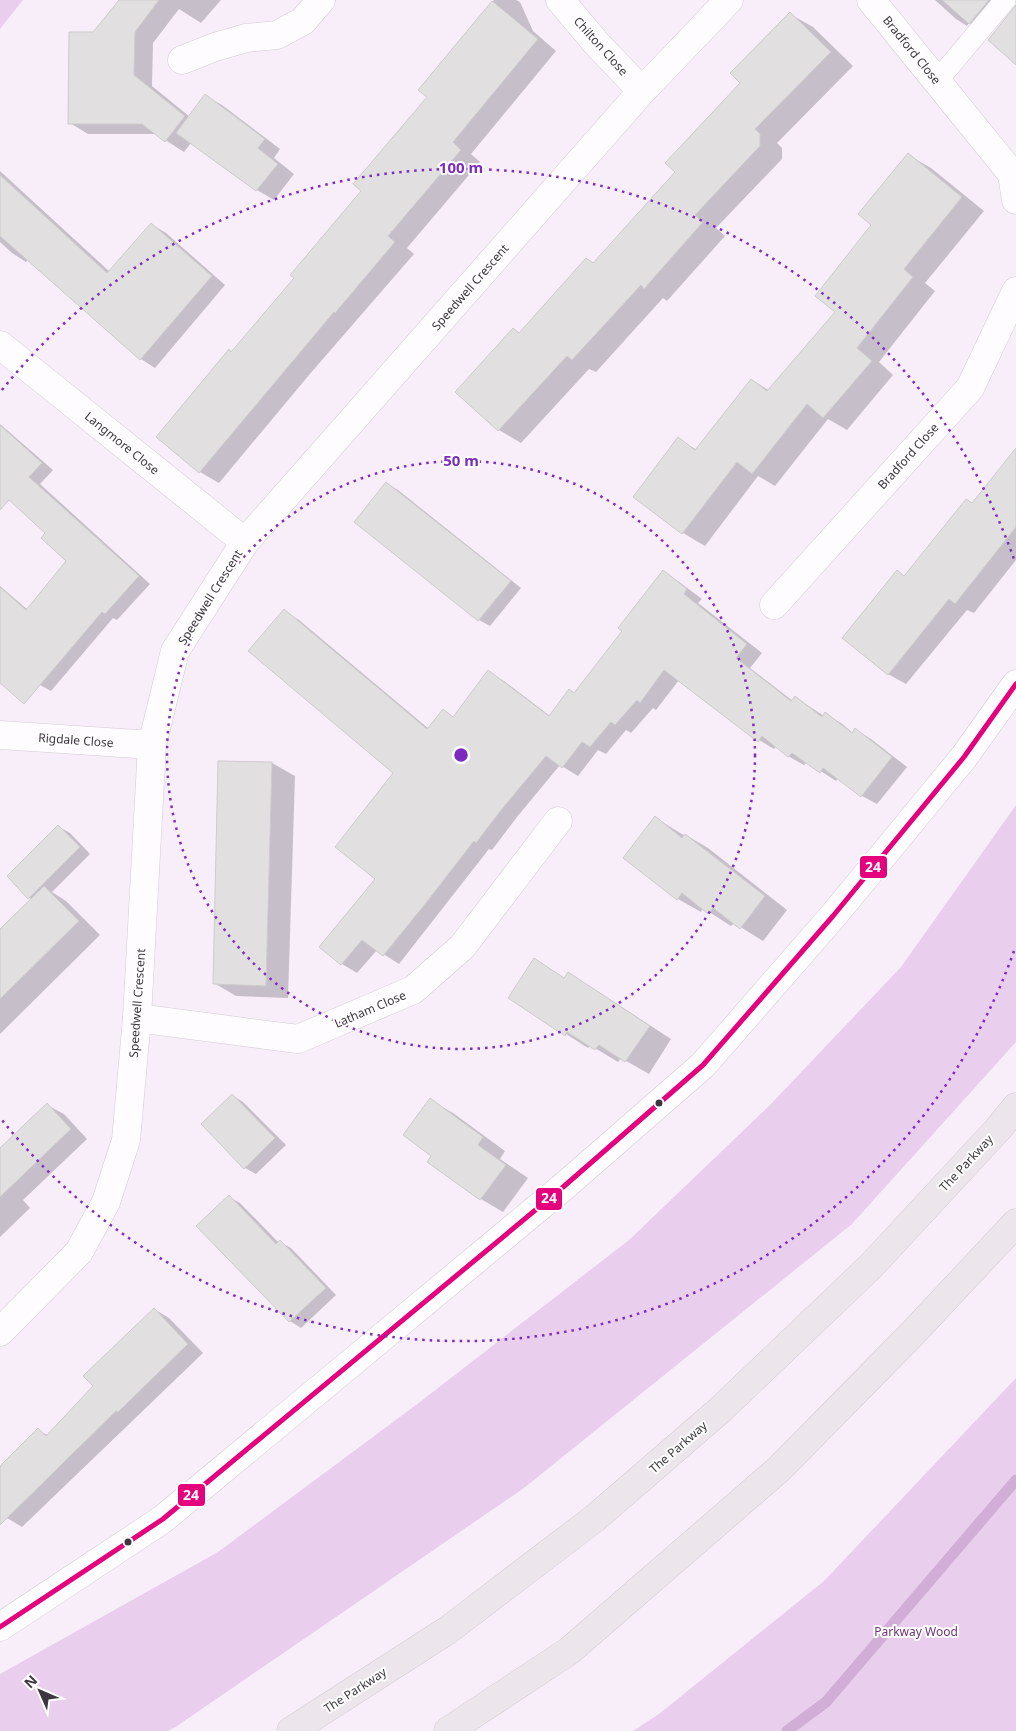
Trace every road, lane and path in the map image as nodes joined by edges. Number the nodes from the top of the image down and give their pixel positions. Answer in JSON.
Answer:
{"nodes":[{"id":1,"x":321,"y":0,"type":"edge"},
{"id":2,"x":560,"y":0,"type":"edge"},
{"id":3,"x":729,"y":0,"type":"edge"},
{"id":4,"x":871,"y":0,"type":"edge"},
{"id":5,"x":1005,"y":0,"type":"edge"},
{"id":6,"x":182,"y":60,"type":"dead end"},
{"id":7,"x":937,"y":81,"type":"junction"},
{"id":8,"x":642,"y":91,"type":"junction"},
{"id":9,"x":1016,"y":200,"type":"edge"},
{"id":10,"x":1016,"y":291,"type":"edge"},
{"id":11,"x":0,"y":345,"type":"edge"},
{"id":12,"x":245,"y":542,"type":"junction"},
{"id":13,"x":774,"y":604,"type":"dead end"},
{"id":14,"x":1016,"y":684,"type":"edge"},
{"id":15,"x":0,"y":735,"type":"edge"},
{"id":16,"x":152,"y":745,"type":"junction"},
{"id":17,"x":558,"y":821,"type":"dead end"},
{"id":18,"x":137,"y":1018,"type":"junction"},
{"id":19,"x":1016,"y":1107,"type":"edge"},
{"id":20,"x":1016,"y":1224,"type":"edge"},
{"id":21,"x":0,"y":1332,"type":"edge"},
{"id":22,"x":0,"y":1627,"type":"edge"},
{"id":23,"x":292,"y":1731,"type":"edge"},
{"id":24,"x":448,"y":1731,"type":"edge"}],
"edges":[{"from":1,"to":6,"type":"street"},
{"from":2,"to":8,"type":"street","name":"Chilton Close"},
{"from":3,"to":8,"type":"street","name":"Speedwell Crescent"},
{"from":4,"to":7,"type":"street","name":"Bradford Close"},
{"from":5,"to":7,"type":"lane"},
{"from":7,"to":9,"type":"street","name":"Bradford Close"},
{"from":8,"to":12,"type":"street","name":"Speedwell Crescent"},
{"from":10,"to":13,"type":"street","name":"Bradford Close"},
{"from":11,"to":12,"type":"street","name":"Langmore Close"},
{"from":12,"to":16,"type":"street","name":"Speedwell Crescent"},
{"from":14,"to":22,"type":"street"},
{"from":15,"to":16,"type":"street","name":"Rigdale Close"},
{"from":16,"to":18,"type":"street","name":"Speedwell Crescent"},
{"from":17,"to":18,"type":"street","name":"Latham Close"},
{"from":18,"to":21,"type":"street","name":"Speedwell Crescent"},
{"from":19,"to":23,"type":"highway","name":"The Parkway"},
{"from":20,"to":24,"type":"highway"}]}
